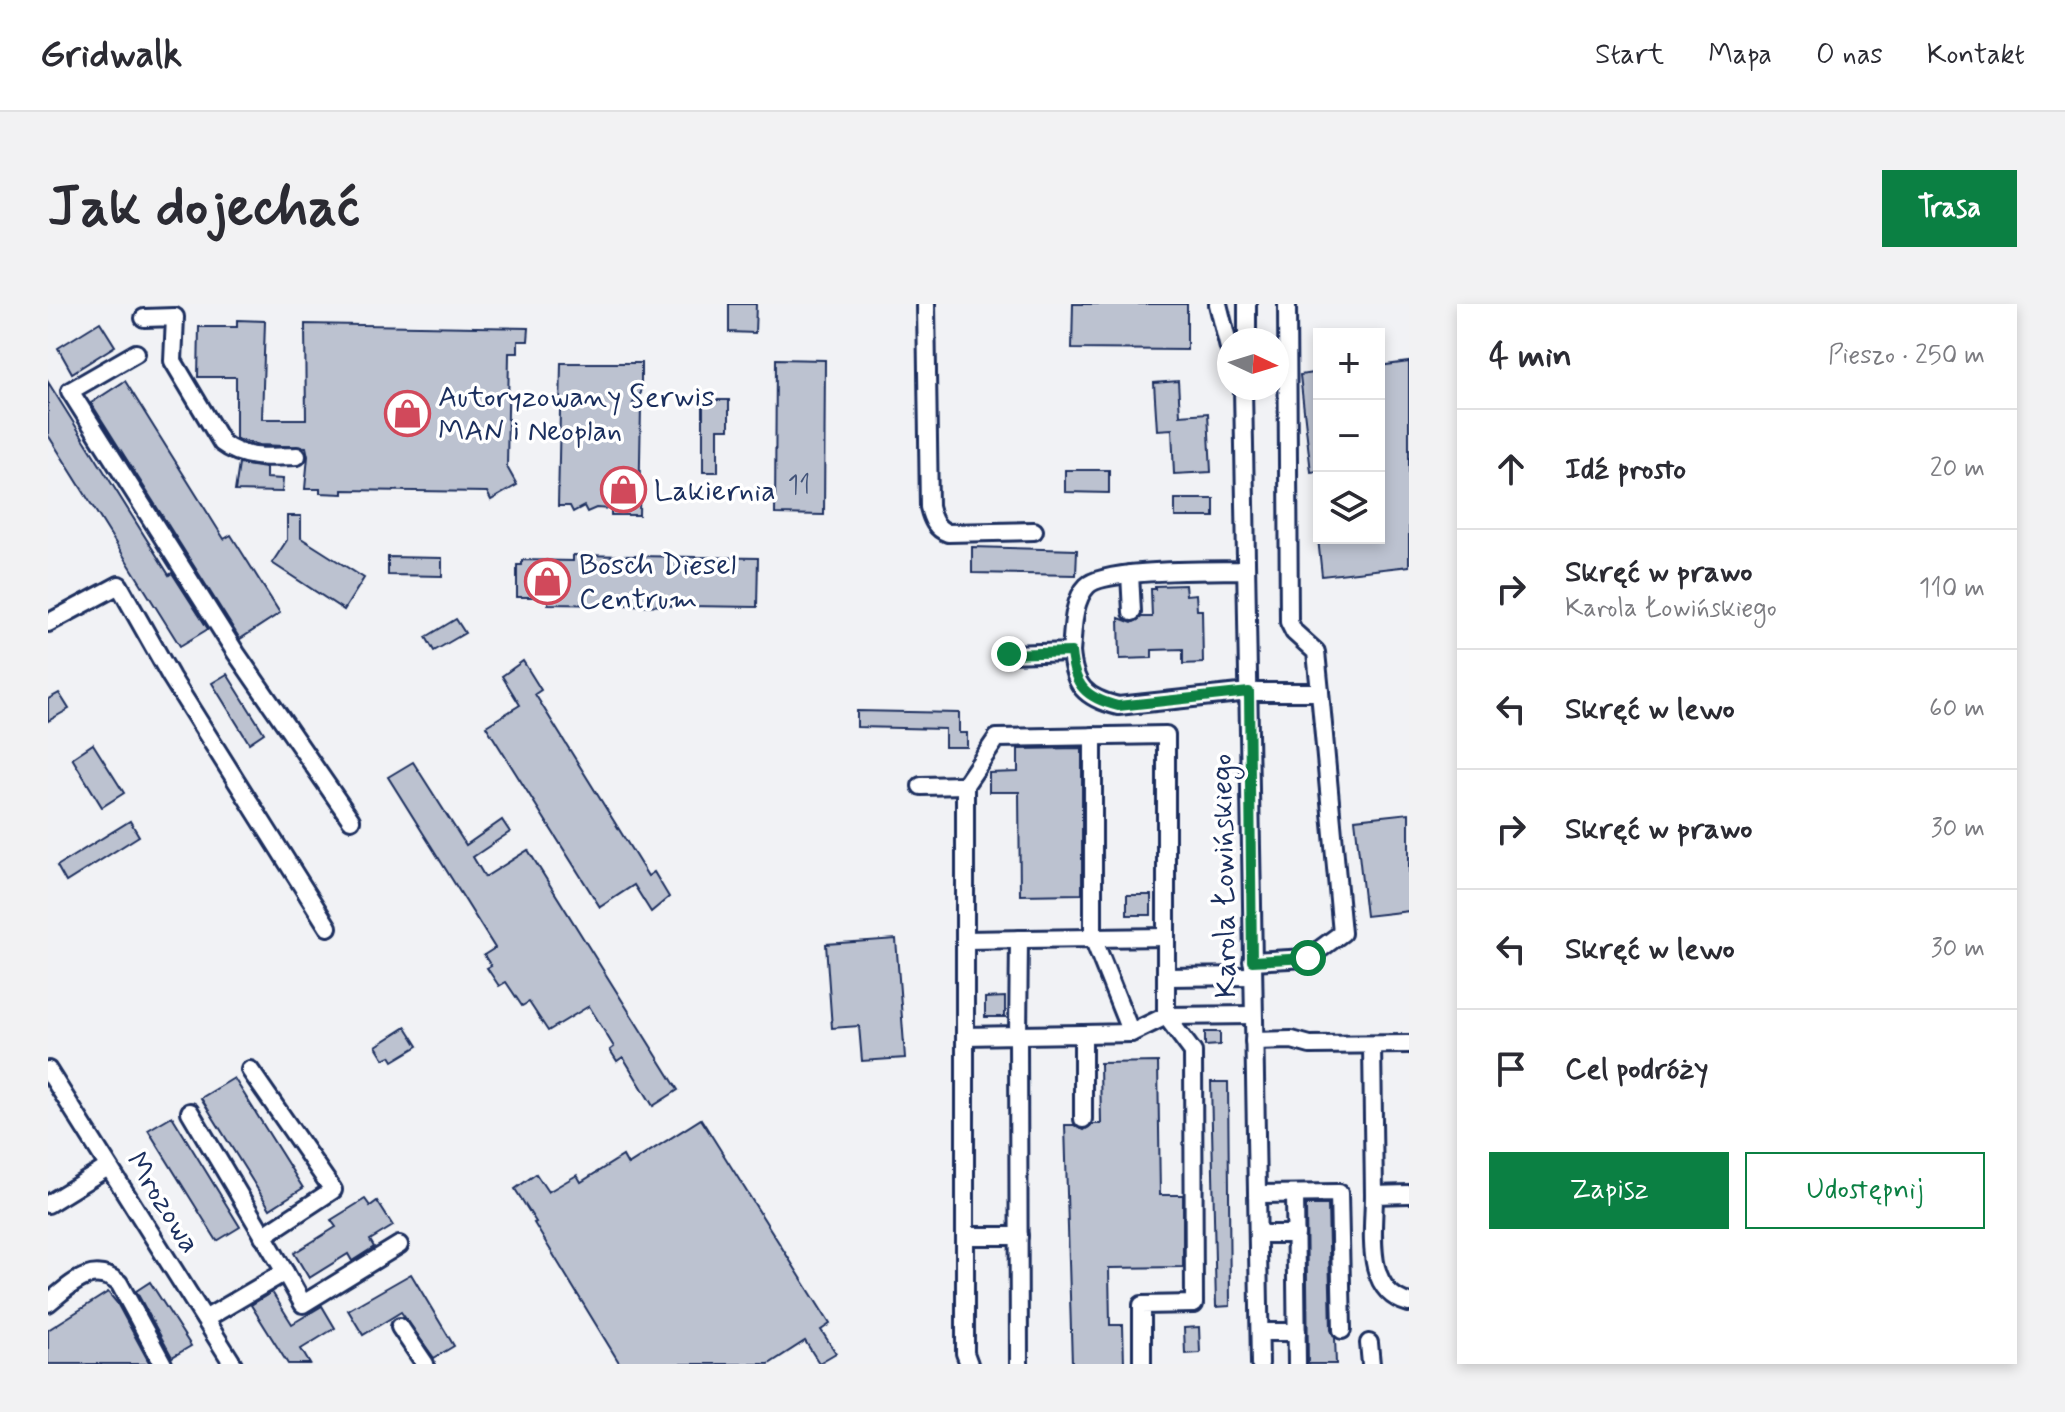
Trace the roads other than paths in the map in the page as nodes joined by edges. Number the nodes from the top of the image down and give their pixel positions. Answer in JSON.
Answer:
{"nodes":[{"id":1,"x":926,"y":304,"type":"edge"},
{"id":2,"x":1218,"y":304,"type":"edge"},
{"id":3,"x":1247,"y":304,"type":"edge"},
{"id":4,"x":1287,"y":304,"type":"edge"},
{"id":5,"x":144,"y":318,"type":"dead end"},
{"id":6,"x":1224,"y":328,"type":"edge"},
{"id":7,"x":1247,"y":328,"type":"edge"},
{"id":8,"x":136,"y":353,"type":"dead end"},
{"id":9,"x":1243,"y":400,"type":"edge"},
{"id":10,"x":297,"y":456,"type":"dead end"},
{"id":11,"x":1034,"y":531,"type":"dead end"},
{"id":12,"x":1246,"y":570,"type":"junction"},
{"id":13,"x":1130,"y":574,"type":"junction"},
{"id":14,"x":1132,"y":612,"type":"dead end"},
{"id":15,"x":48,"y":623,"type":"edge"},
{"id":16,"x":1071,"y":652,"type":"junction"},
{"id":17,"x":1009,"y":654,"type":"dead end"},
{"id":18,"x":1249,"y":692,"type":"junction"},
{"id":19,"x":1320,"y":692,"type":"junction"},
{"id":20,"x":1093,"y":736,"type":"junction"},
{"id":21,"x":965,"y":785,"type":"junction"},
{"id":22,"x":921,"y":786,"type":"dead end"},
{"id":23,"x":351,"y":820,"type":"dead end"},
{"id":24,"x":328,"y":927,"type":"dead end"},
{"id":25,"x":1166,"y":937,"type":"junction"},
{"id":26,"x":1093,"y":938,"type":"junction"},
{"id":27,"x":1019,"y":939,"type":"junction"},
{"id":28,"x":965,"y":940,"type":"junction"},
{"id":29,"x":1252,"y":969,"type":"junction"},
{"id":30,"x":1166,"y":977,"type":"junction"},
{"id":31,"x":1253,"y":1015,"type":"junction"},
{"id":32,"x":1166,"y":1016,"type":"junction"},
{"id":33,"x":1131,"y":1033,"type":"junction"},
{"id":34,"x":1083,"y":1034,"type":"junction"},
{"id":35,"x":1018,"y":1035,"type":"junction"},
{"id":36,"x":965,"y":1036,"type":"junction"},
{"id":37,"x":1254,"y":1041,"type":"junction"},
{"id":38,"x":1409,"y":1044,"type":"edge"},
{"id":39,"x":1372,"y":1045,"type":"junction"},
{"id":40,"x":48,"y":1070,"type":"edge"},
{"id":41,"x":250,"y":1070,"type":"dead end"},
{"id":42,"x":190,"y":1112,"type":"dead end"},
{"id":43,"x":1083,"y":1119,"type":"dead end"},
{"id":44,"x":108,"y":1167,"type":"junction"},
{"id":45,"x":1259,"y":1194,"type":"junction"},
{"id":46,"x":1295,"y":1194,"type":"junction"},
{"id":47,"x":1409,"y":1194,"type":"edge"},
{"id":48,"x":1374,"y":1195,"type":"junction"},
{"id":49,"x":48,"y":1204,"type":"edge"},
{"id":50,"x":1259,"y":1234,"type":"junction"},
{"id":51,"x":1296,"y":1234,"type":"junction"},
{"id":52,"x":263,"y":1236,"type":"junction"},
{"id":53,"x":965,"y":1236,"type":"junction"},
{"id":54,"x":1019,"y":1236,"type":"junction"},
{"id":55,"x":399,"y":1245,"type":"dead end"},
{"id":56,"x":285,"y":1272,"type":"junction"},
{"id":57,"x":48,"y":1303,"type":"edge"},
{"id":58,"x":1409,"y":1303,"type":"edge"},
{"id":59,"x":205,"y":1319,"type":"junction"},
{"id":60,"x":400,"y":1327,"type":"dead end"},
{"id":61,"x":1342,"y":1330,"type":"dead end"},
{"id":62,"x":1260,"y":1332,"type":"junction"},
{"id":63,"x":1297,"y":1332,"type":"junction"},
{"id":64,"x":1369,"y":1343,"type":"dead end"},
{"id":65,"x":163,"y":1364,"type":"edge"},
{"id":66,"x":233,"y":1364,"type":"edge"},
{"id":67,"x":425,"y":1364,"type":"edge"},
{"id":68,"x":969,"y":1364,"type":"edge"},
{"id":69,"x":1019,"y":1364,"type":"edge"},
{"id":70,"x":1142,"y":1364,"type":"edge"},
{"id":71,"x":1260,"y":1364,"type":"edge"},
{"id":72,"x":1297,"y":1364,"type":"edge"},
{"id":73,"x":1371,"y":1364,"type":"edge"}],
"edges":[{"from":1,"to":11,"type":"street"},
{"from":2,"to":6,"type":"street"},
{"from":3,"to":7,"type":"street"},
{"from":4,"to":19,"type":"street"},
{"from":5,"to":10,"type":"street"},
{"from":8,"to":23,"type":"street"},
{"from":9,"to":12,"type":"street","name":"Karola Łowińskiego"},
{"from":12,"to":13,"type":"street"},
{"from":12,"to":18,"type":"street","name":"Karola Łowińskiego"},
{"from":13,"to":14,"type":"street"},
{"from":13,"to":16,"type":"street"},
{"from":15,"to":24,"type":"street"},
{"from":16,"to":17,"type":"street"},
{"from":16,"to":18,"type":"street"},
{"from":18,"to":19,"type":"street"},
{"from":18,"to":29,"type":"street","name":"Karola Łowińskiego"},
{"from":19,"to":29,"type":"street"},
{"from":20,"to":21,"type":"street"},
{"from":20,"to":25,"type":"street"},
{"from":20,"to":26,"type":"street"},
{"from":21,"to":22,"type":"street"},
{"from":21,"to":28,"type":"street"},
{"from":25,"to":26,"type":"street"},
{"from":25,"to":30,"type":"street"},
{"from":26,"to":27,"type":"street"},
{"from":26,"to":33,"type":"street"},
{"from":27,"to":28,"type":"street"},
{"from":27,"to":35,"type":"street"},
{"from":28,"to":36,"type":"street"},
{"from":29,"to":30,"type":"street"},
{"from":29,"to":31,"type":"street","name":"Karola Łowińskiego"},
{"from":30,"to":32,"type":"street"},
{"from":31,"to":32,"type":"street"},
{"from":31,"to":37,"type":"street","name":"Karola Łowińskiego"},
{"from":32,"to":33,"type":"street"},
{"from":32,"to":70,"type":"street"},
{"from":33,"to":34,"type":"street"},
{"from":34,"to":35,"type":"street"},
{"from":34,"to":43,"type":"street"},
{"from":35,"to":36,"type":"street"},
{"from":35,"to":54,"type":"street"},
{"from":36,"to":53,"type":"street"},
{"from":37,"to":39,"type":"street"},
{"from":37,"to":45,"type":"street","name":"Karola Łowińskiego"},
{"from":38,"to":39,"type":"street"},
{"from":39,"to":48,"type":"street"},
{"from":40,"to":44,"type":"street","name":"Mrozowa"},
{"from":41,"to":52,"type":"street"},
{"from":42,"to":52,"type":"street"},
{"from":44,"to":49,"type":"street"},
{"from":44,"to":59,"type":"street","name":"Mrozowa"},
{"from":45,"to":46,"type":"street"},
{"from":45,"to":50,"type":"street","name":"Karola Łowińskiego"},
{"from":46,"to":51,"type":"street"},
{"from":46,"to":61,"type":"street"},
{"from":47,"to":48,"type":"street"},
{"from":48,"to":58,"type":"street"},
{"from":50,"to":51,"type":"street"},
{"from":50,"to":62,"type":"street","name":"Karola Łowińskiego"},
{"from":51,"to":63,"type":"street"},
{"from":52,"to":56,"type":"street"},
{"from":53,"to":54,"type":"street"},
{"from":53,"to":68,"type":"street"},
{"from":54,"to":69,"type":"street"},
{"from":55,"to":56,"type":"street"},
{"from":56,"to":59,"type":"street"},
{"from":57,"to":65,"type":"street"},
{"from":59,"to":66,"type":"street","name":"Mrozowa"},
{"from":60,"to":67,"type":"street"},
{"from":62,"to":63,"type":"street"},
{"from":62,"to":71,"type":"street","name":"Karola Łowińskiego"},
{"from":63,"to":72,"type":"street"},
{"from":64,"to":73,"type":"street"}]}
